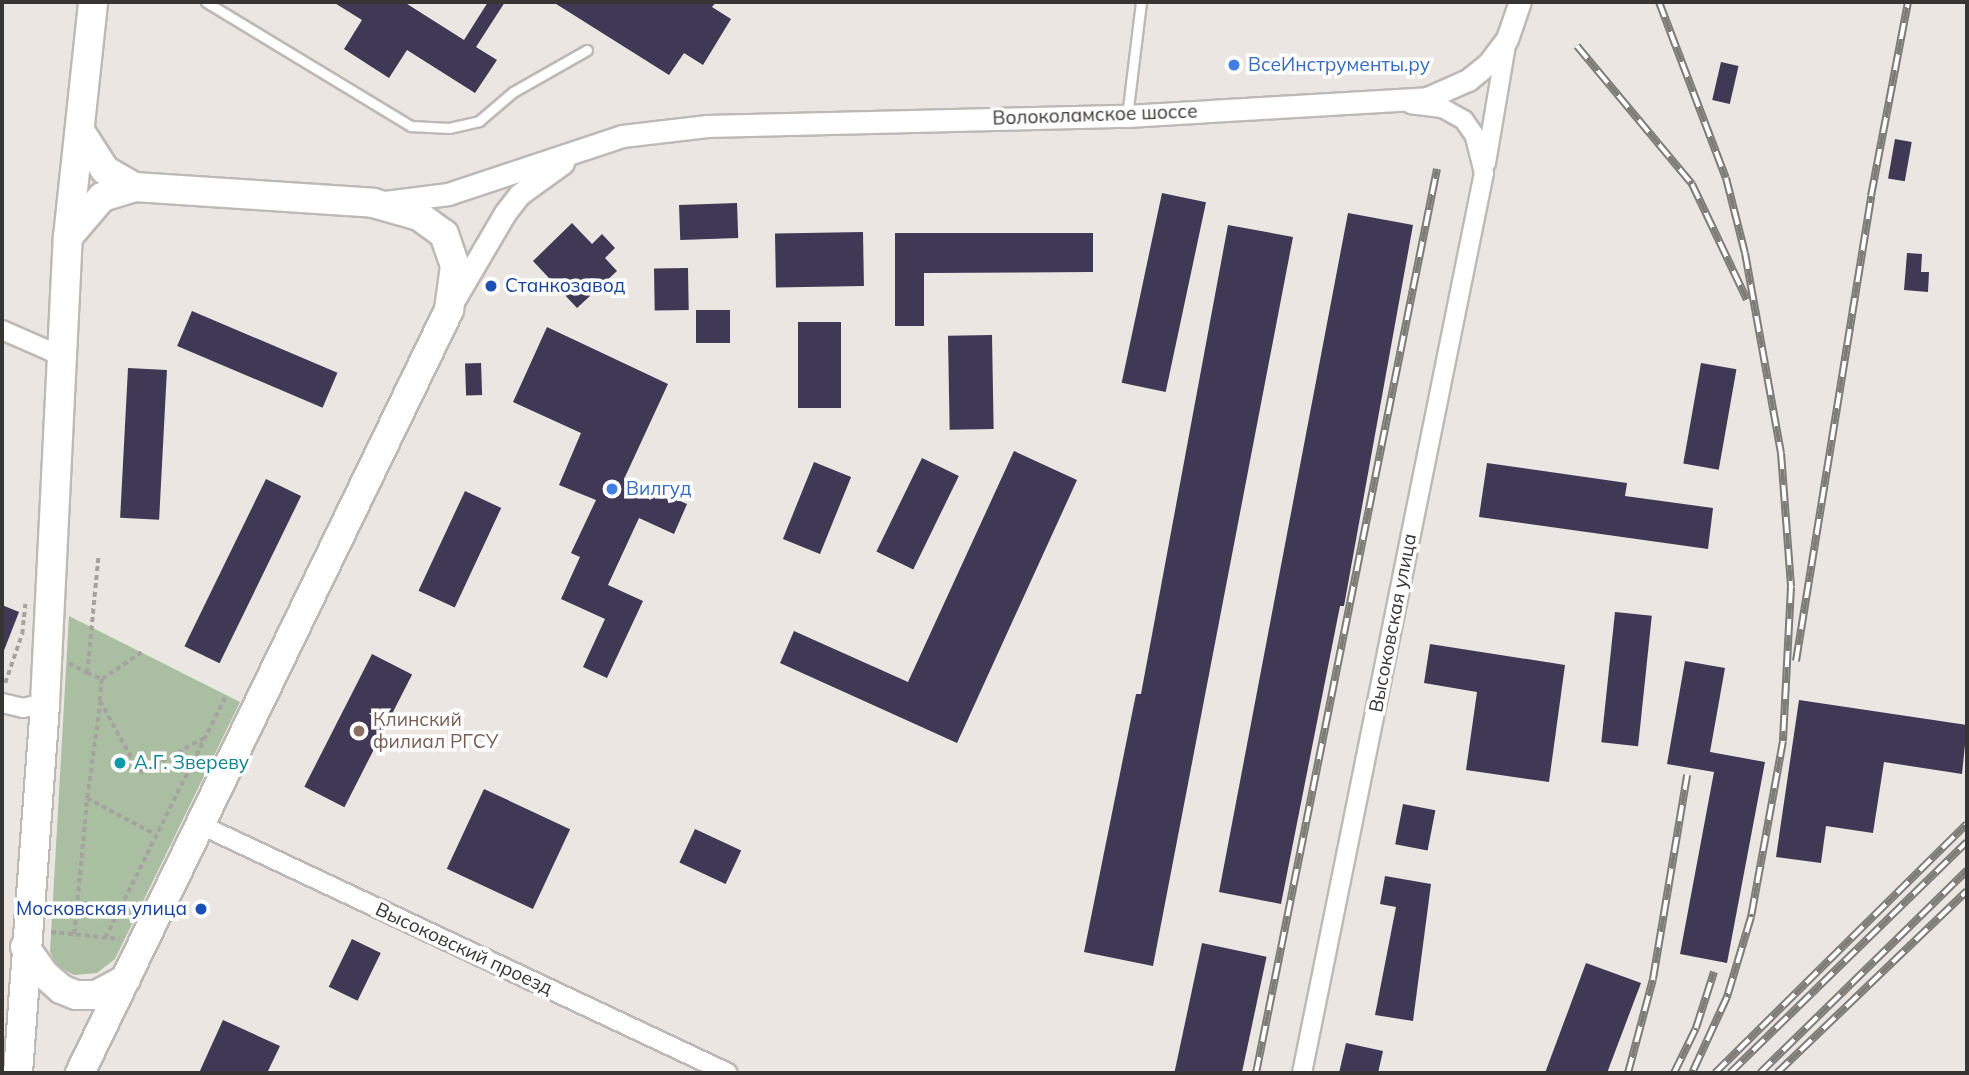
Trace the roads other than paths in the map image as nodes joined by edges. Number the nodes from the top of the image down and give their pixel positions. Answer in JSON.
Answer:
{"nodes":[{"id":1,"x":93,"y":2,"type":"edge"},
{"id":2,"x":206,"y":2,"type":"edge"},
{"id":3,"x":1141,"y":2,"type":"edge"},
{"id":4,"x":1520,"y":2,"type":"edge"},
{"id":5,"x":1507,"y":40,"type":"junction"},
{"id":6,"x":587,"y":50,"type":"dead end"},
{"id":7,"x":1397,"y":102,"type":"junction"},
{"id":8,"x":1127,"y":116,"type":"junction"},
{"id":9,"x":79,"y":131,"type":"junction"},
{"id":10,"x":622,"y":136,"type":"junction"},
{"id":11,"x":1484,"y":173,"type":"junction"},
{"id":12,"x":135,"y":187,"type":"junction"},
{"id":13,"x":373,"y":203,"type":"junction"},
{"id":14,"x":68,"y":237,"type":"junction"},
{"id":15,"x":449,"y":310,"type":"junction"},
{"id":16,"x":2,"y":330,"type":"edge"},
{"id":17,"x":63,"y":351,"type":"junction"},
{"id":18,"x":2,"y":703,"type":"edge"},
{"id":19,"x":45,"y":703,"type":"junction"},
{"id":20,"x":201,"y":825,"type":"junction"},
{"id":21,"x":25,"y":947,"type":"junction"},
{"id":22,"x":126,"y":979,"type":"junction"},
{"id":23,"x":705,"y":1068,"type":"edge"},
{"id":24,"x":18,"y":1073,"type":"edge"},
{"id":25,"x":80,"y":1073,"type":"edge"},
{"id":26,"x":728,"y":1073,"type":"edge"},
{"id":27,"x":1302,"y":1073,"type":"edge"}],
"edges":[{"from":1,"to":9,"type":"highway"},
{"from":2,"to":6,"type":"lane"},
{"from":3,"to":8,"type":"lane"},
{"from":4,"to":5,"type":"street","name":"Волоколамское шоссе"},
{"from":5,"to":7,"type":"street","name":"Волоколамское шоссе"},
{"from":5,"to":11,"type":"street","name":"Высоковская улица"},
{"from":7,"to":8,"type":"street","name":"Волоколамское шоссе"},
{"from":7,"to":11,"type":"street","name":"Высоковская улица"},
{"from":8,"to":10,"type":"street","name":"Волоколамское шоссе"},
{"from":9,"to":12,"type":"highway"},
{"from":9,"to":14,"type":"highway"},
{"from":10,"to":13,"type":"street","name":"Волоколамское шоссе"},
{"from":10,"to":15,"type":"street","name":"Волоколамское шоссе"},
{"from":11,"to":27,"type":"street","name":"Высоковская улица"},
{"from":12,"to":13,"type":"highway"},
{"from":12,"to":14,"type":"highway"},
{"from":13,"to":15,"type":"highway"},
{"from":14,"to":17,"type":"highway"},
{"from":15,"to":20,"type":"highway"},
{"from":16,"to":17,"type":"street"},
{"from":17,"to":19,"type":"highway"},
{"from":18,"to":19,"type":"street"},
{"from":19,"to":21,"type":"highway"},
{"from":20,"to":22,"type":"highway"},
{"from":20,"to":23,"type":"street","name":"Высоковский проезд"},
{"from":21,"to":22,"type":"highway"},
{"from":21,"to":24,"type":"highway"},
{"from":22,"to":25,"type":"highway"},
{"from":23,"to":26,"type":"street","name":"Высоковский проезд"}]}
